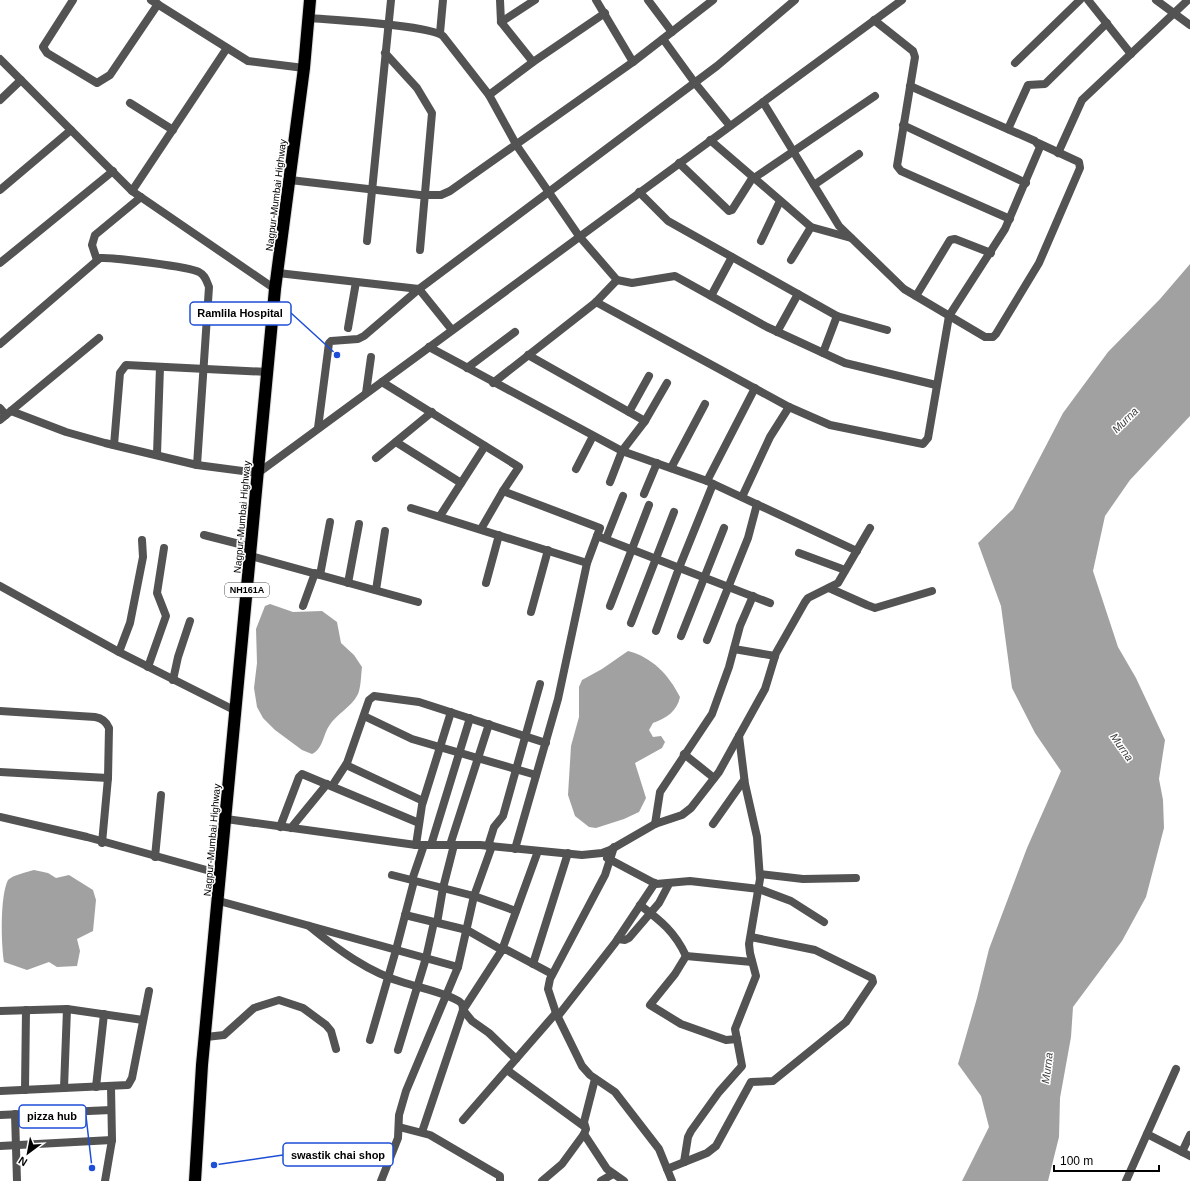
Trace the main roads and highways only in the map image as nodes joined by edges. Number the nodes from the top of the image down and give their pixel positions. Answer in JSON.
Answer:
{"nodes":[{"id":1,"x":310,"y":0,"type":"edge"},
{"id":2,"x":195,"y":1181,"type":"edge"}],
"edges":[{"from":1,"to":2,"type":"highway","name":"Nagpur-Mumbai Highway","number":"NH161A"}]}
